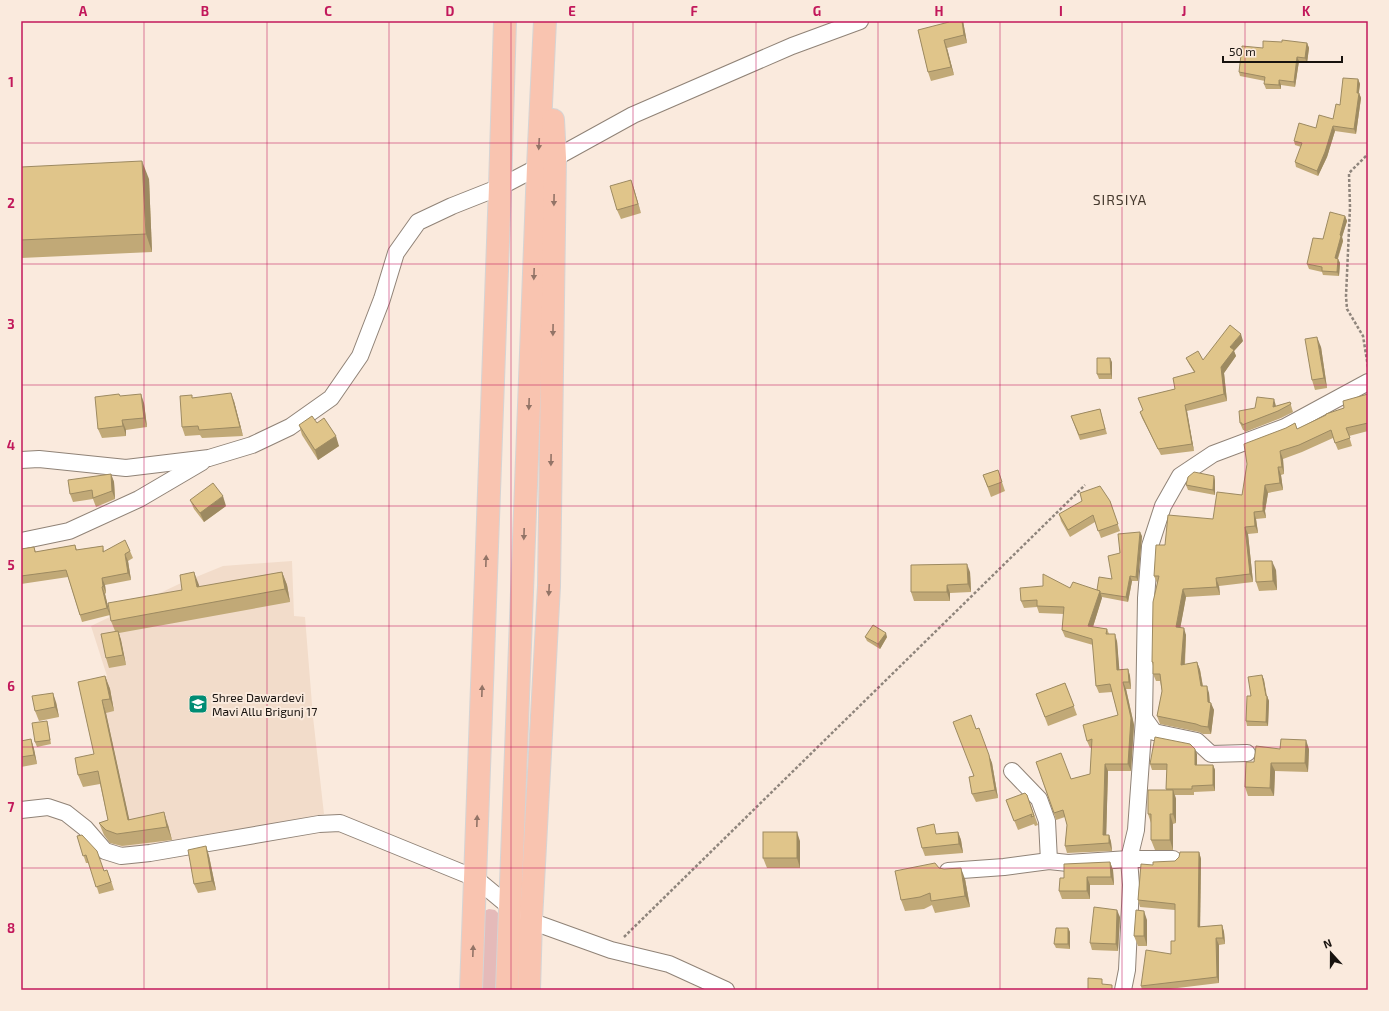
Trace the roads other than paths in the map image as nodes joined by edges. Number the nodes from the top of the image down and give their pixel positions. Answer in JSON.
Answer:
{"nodes":[{"id":1,"x":505,"y":21,"type":"edge"},
{"id":2,"x":545,"y":21,"type":"edge"},
{"id":3,"x":558,"y":21,"type":"edge"},
{"id":4,"x":860,"y":21,"type":"edge"},
{"id":5,"x":546,"y":162,"type":"junction"},
{"id":6,"x":500,"y":187,"type":"junction"},
{"id":7,"x":1368,"y":382,"type":"edge"},
{"id":8,"x":209,"y":458,"type":"junction"},
{"id":9,"x":21,"y":460,"type":"edge"},
{"id":10,"x":21,"y":541,"type":"edge"},
{"id":11,"x":1144,"y":718,"type":"junction"},
{"id":12,"x":1247,"y":753,"type":"dead end"},
{"id":13,"x":1012,"y":771,"type":"dead end"},
{"id":14,"x":21,"y":810,"type":"edge"},
{"id":15,"x":1129,"y":859,"type":"junction"},
{"id":16,"x":1173,"y":859,"type":"dead end"},
{"id":17,"x":1049,"y":861,"type":"junction"},
{"id":18,"x":948,"y":871,"type":"edge"},
{"id":19,"x":475,"y":878,"type":"junction"},
{"id":20,"x":510,"y":907,"type":"junction"},
{"id":21,"x":531,"y":920,"type":"junction"},
{"id":22,"x":471,"y":990,"type":"edge"},
{"id":23,"x":507,"y":990,"type":"edge"},
{"id":24,"x":529,"y":990,"type":"edge"},
{"id":25,"x":726,"y":990,"type":"edge"},
{"id":26,"x":1123,"y":990,"type":"edge"}],
"edges":[{"from":1,"to":6,"type":"highway"},
{"from":2,"to":5,"type":"highway","one_way":true},
{"from":3,"to":5,"type":"highway"},
{"from":4,"to":5,"type":"street"},
{"from":5,"to":6,"type":"street"},
{"from":5,"to":20,"type":"highway","one_way":true},
{"from":5,"to":21,"type":"highway","one_way":true},
{"from":6,"to":8,"type":"street"},
{"from":19,"to":6,"type":"highway","one_way":true},
{"from":7,"to":11,"type":"street"},
{"from":8,"to":9,"type":"street"},
{"from":8,"to":10,"type":"street"},
{"from":11,"to":12,"type":"street"},
{"from":11,"to":15,"type":"street"},
{"from":13,"to":17,"type":"street"},
{"from":14,"to":19,"type":"street"},
{"from":15,"to":16,"type":"street"},
{"from":15,"to":17,"type":"street"},
{"from":15,"to":26,"type":"street"},
{"from":17,"to":18,"type":"street"},
{"from":19,"to":20,"type":"street"},
{"from":22,"to":19,"type":"highway","one_way":true},
{"from":20,"to":21,"type":"street"},
{"from":20,"to":23,"type":"highway"},
{"from":21,"to":24,"type":"highway"},
{"from":21,"to":25,"type":"street"}]}
